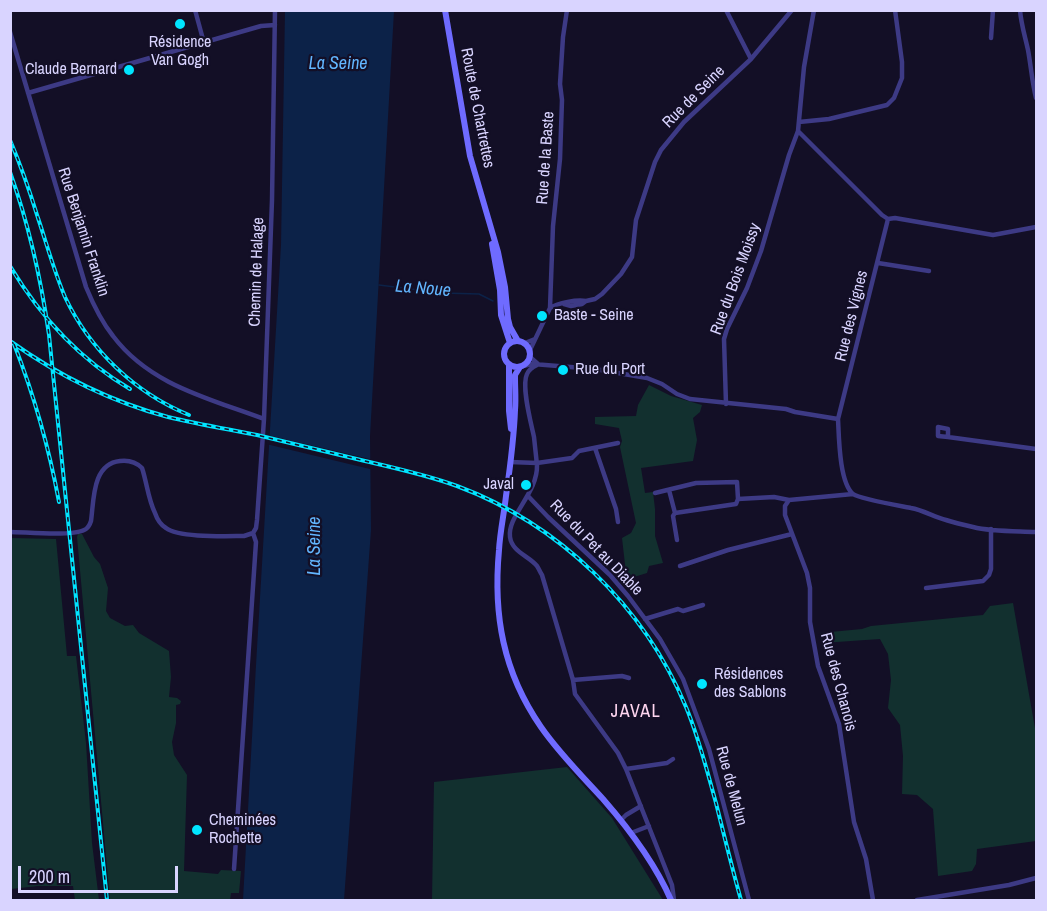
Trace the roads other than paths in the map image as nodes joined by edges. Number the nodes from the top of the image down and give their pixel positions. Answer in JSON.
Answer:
{"nodes":[{"id":1,"x":195,"y":10,"type":"edge"},
{"id":2,"x":275,"y":10,"type":"edge"},
{"id":3,"x":445,"y":10,"type":"edge"},
{"id":4,"x":567,"y":10,"type":"edge"},
{"id":5,"x":726,"y":10,"type":"edge"},
{"id":6,"x":792,"y":10,"type":"edge"},
{"id":7,"x":814,"y":10,"type":"edge"},
{"id":8,"x":895,"y":10,"type":"edge"},
{"id":9,"x":993,"y":10,"type":"edge"},
{"id":10,"x":1020,"y":10,"type":"edge"},
{"id":11,"x":275,"y":25,"type":"junction"},
{"id":12,"x":10,"y":32,"type":"edge"},
{"id":13,"x":991,"y":38,"type":"dead end"},
{"id":14,"x":204,"y":43,"type":"junction"},
{"id":15,"x":751,"y":59,"type":"junction"},
{"id":16,"x":28,"y":93,"type":"junction"},
{"id":17,"x":1036,"y":98,"type":"edge"},
{"id":18,"x":799,"y":122,"type":"junction"},
{"id":19,"x":798,"y":131,"type":"junction"},
{"id":20,"x":485,"y":210,"type":"junction"},
{"id":21,"x":888,"y":219,"type":"junction"},
{"id":22,"x":1036,"y":227,"type":"edge"},
{"id":23,"x":878,"y":263,"type":"junction"},
{"id":24,"x":929,"y":271,"type":"dead end"},
{"id":25,"x":550,"y":308,"type":"junction"},
{"id":26,"x":536,"y":339,"type":"junction"},
{"id":27,"x":522,"y":342,"type":"junction"},
{"id":28,"x":510,"y":344,"type":"junction"},
{"id":29,"x":530,"y":354,"type":"junction"},
{"id":30,"x":509,"y":364,"type":"junction"},
{"id":31,"x":539,"y":365,"type":"junction"},
{"id":32,"x":521,"y":366,"type":"junction"},
{"id":33,"x":726,"y":404,"type":"junction"},
{"id":34,"x":264,"y":418,"type":"junction"},
{"id":35,"x":838,"y":419,"type":"junction"},
{"id":36,"x":513,"y":435,"type":"junction"},
{"id":37,"x":948,"y":437,"type":"dead end"},
{"id":38,"x":618,"y":443,"type":"dead end"},
{"id":39,"x":595,"y":448,"type":"junction"},
{"id":40,"x":1036,"y":449,"type":"edge"},
{"id":41,"x":510,"y":462,"type":"junction"},
{"id":42,"x":537,"y":463,"type":"junction"},
{"id":43,"x":669,"y":490,"type":"junction"},
{"id":44,"x":655,"y":493,"type":"dead end"},
{"id":45,"x":853,"y":494,"type":"junction"},
{"id":46,"x":528,"y":496,"type":"junction"},
{"id":47,"x":738,"y":499,"type":"junction"},
{"id":48,"x":789,"y":500,"type":"junction"},
{"id":49,"x":675,"y":513,"type":"junction"},
{"id":50,"x":618,"y":522,"type":"dead end"},
{"id":51,"x":991,"y":529,"type":"junction"},
{"id":52,"x":10,"y":532,"type":"edge"},
{"id":53,"x":1036,"y":532,"type":"edge"},
{"id":54,"x":253,"y":533,"type":"junction"},
{"id":55,"x":792,"y":534,"type":"junction"},
{"id":56,"x":677,"y":540,"type":"dead end"},
{"id":57,"x":680,"y":566,"type":"dead end"},
{"id":58,"x":926,"y":588,"type":"dead end"},
{"id":59,"x":703,"y":605,"type":"dead end"},
{"id":60,"x":645,"y":619,"type":"junction"},
{"id":61,"x":629,"y":678,"type":"dead end"},
{"id":62,"x":683,"y":679,"type":"joint"},
{"id":63,"x":573,"y":680,"type":"junction"},
{"id":64,"x":673,"y":759,"type":"dead end"},
{"id":65,"x":626,"y":769,"type":"junction"},
{"id":66,"x":641,"y":806,"type":"junction"},
{"id":67,"x":621,"y":820,"type":"junction"},
{"id":68,"x":649,"y":826,"type":"junction"},
{"id":69,"x":631,"y":832,"type":"junction"},
{"id":70,"x":234,"y":869,"type":"dead end"},
{"id":71,"x":1036,"y":878,"type":"edge"},
{"id":72,"x":673,"y":900,"type":"edge"},
{"id":73,"x":749,"y":900,"type":"edge"},
{"id":74,"x":873,"y":900,"type":"edge"},
{"id":75,"x":917,"y":900,"type":"edge"}],
"edges":[{"from":1,"to":14,"type":"street"},
{"from":2,"to":11,"type":"street","name":"Chemin de Halage"},
{"from":3,"to":20,"type":"main road","name":"Route de Chartrettes"},
{"from":4,"to":25,"type":"street","name":"Rue de la Baste"},
{"from":5,"to":15,"type":"street"},
{"from":6,"to":15,"type":"street","name":"Rue de Seine"},
{"from":7,"to":18,"type":"street","name":"Rue du Bois Moissy"},
{"from":8,"to":18,"type":"street"},
{"from":9,"to":13,"type":"street"},
{"from":10,"to":17,"type":"street"},
{"from":11,"to":14,"type":"street"},
{"from":11,"to":34,"type":"street","name":"Chemin de Halage"},
{"from":12,"to":16,"type":"street","name":"Rue Benjamin Franklin"},
{"from":14,"to":16,"type":"street"},
{"from":15,"to":25,"type":"street","name":"Rue de Seine"},
{"from":16,"to":34,"type":"street","name":"Rue Benjamin Franklin"},
{"from":18,"to":19,"type":"street","name":"Rue du Bois Moissy"},
{"from":19,"to":21,"type":"street"},
{"from":19,"to":33,"type":"street","name":"Rue du Bois Moissy"},
{"from":20,"to":27,"type":"main road","name":"Route de Chartrettes"},
{"from":20,"to":28,"type":"main road","name":"Route de Chartrettes"},
{"from":21,"to":22,"type":"street"},
{"from":21,"to":23,"type":"street","name":"Rue des Vignes"},
{"from":23,"to":24,"type":"street"},
{"from":23,"to":35,"type":"street","name":"Rue des Vignes"},
{"from":25,"to":26,"type":"street"},
{"from":26,"to":27,"type":"street"},
{"from":26,"to":29,"type":"street"},
{"from":27,"to":28,"type":"main road"},
{"from":27,"to":29,"type":"main road"},
{"from":28,"to":30,"type":"main road"},
{"from":29,"to":31,"type":"street"},
{"from":29,"to":32,"type":"main road"},
{"from":30,"to":32,"type":"main road"},
{"from":30,"to":36,"type":"main road"},
{"from":31,"to":32,"type":"street"},
{"from":31,"to":33,"type":"street"},
{"from":31,"to":42,"type":"street"},
{"from":32,"to":36,"type":"main road"},
{"from":33,"to":35,"type":"street"},
{"from":34,"to":54,"type":"street","name":"Chemin de Halage"},
{"from":35,"to":45,"type":"street"},
{"from":36,"to":41,"type":"main road"},
{"from":37,"to":40,"type":"street"},
{"from":38,"to":39,"type":"street"},
{"from":39,"to":42,"type":"street"},
{"from":39,"to":50,"type":"street"},
{"from":41,"to":42,"type":"street"},
{"from":41,"to":67,"type":"main road"},
{"from":42,"to":46,"type":"street"},
{"from":43,"to":44,"type":"street"},
{"from":43,"to":47,"type":"street"},
{"from":43,"to":49,"type":"street"},
{"from":45,"to":48,"type":"street"},
{"from":45,"to":51,"type":"street"},
{"from":46,"to":60,"type":"street","name":"Rue du Pet au Diable"},
{"from":46,"to":63,"type":"street"},
{"from":47,"to":48,"type":"street"},
{"from":47,"to":49,"type":"street"},
{"from":48,"to":55,"type":"street","name":"Rue des Chanois"},
{"from":49,"to":56,"type":"street"},
{"from":51,"to":53,"type":"street"},
{"from":51,"to":58,"type":"street"},
{"from":52,"to":54,"type":"street"},
{"from":54,"to":70,"type":"street","name":"Chemin de Halage"},
{"from":55,"to":57,"type":"street"},
{"from":55,"to":74,"type":"street","name":"Rue des Chanois"},
{"from":59,"to":60,"type":"street"},
{"from":60,"to":62,"type":"street","name":"Rue du Pet au Diable"},
{"from":61,"to":63,"type":"street"},
{"from":62,"to":73,"type":"street","name":"Rue de Melun"},
{"from":63,"to":65,"type":"street"},
{"from":64,"to":65,"type":"street"},
{"from":65,"to":66,"type":"street"},
{"from":66,"to":67,"type":"street"},
{"from":66,"to":68,"type":"street"},
{"from":67,"to":69,"type":"main road"},
{"from":68,"to":69,"type":"street"},
{"from":68,"to":72,"type":"street"},
{"from":69,"to":72,"type":"main road"},
{"from":71,"to":75,"type":"street"}]}
